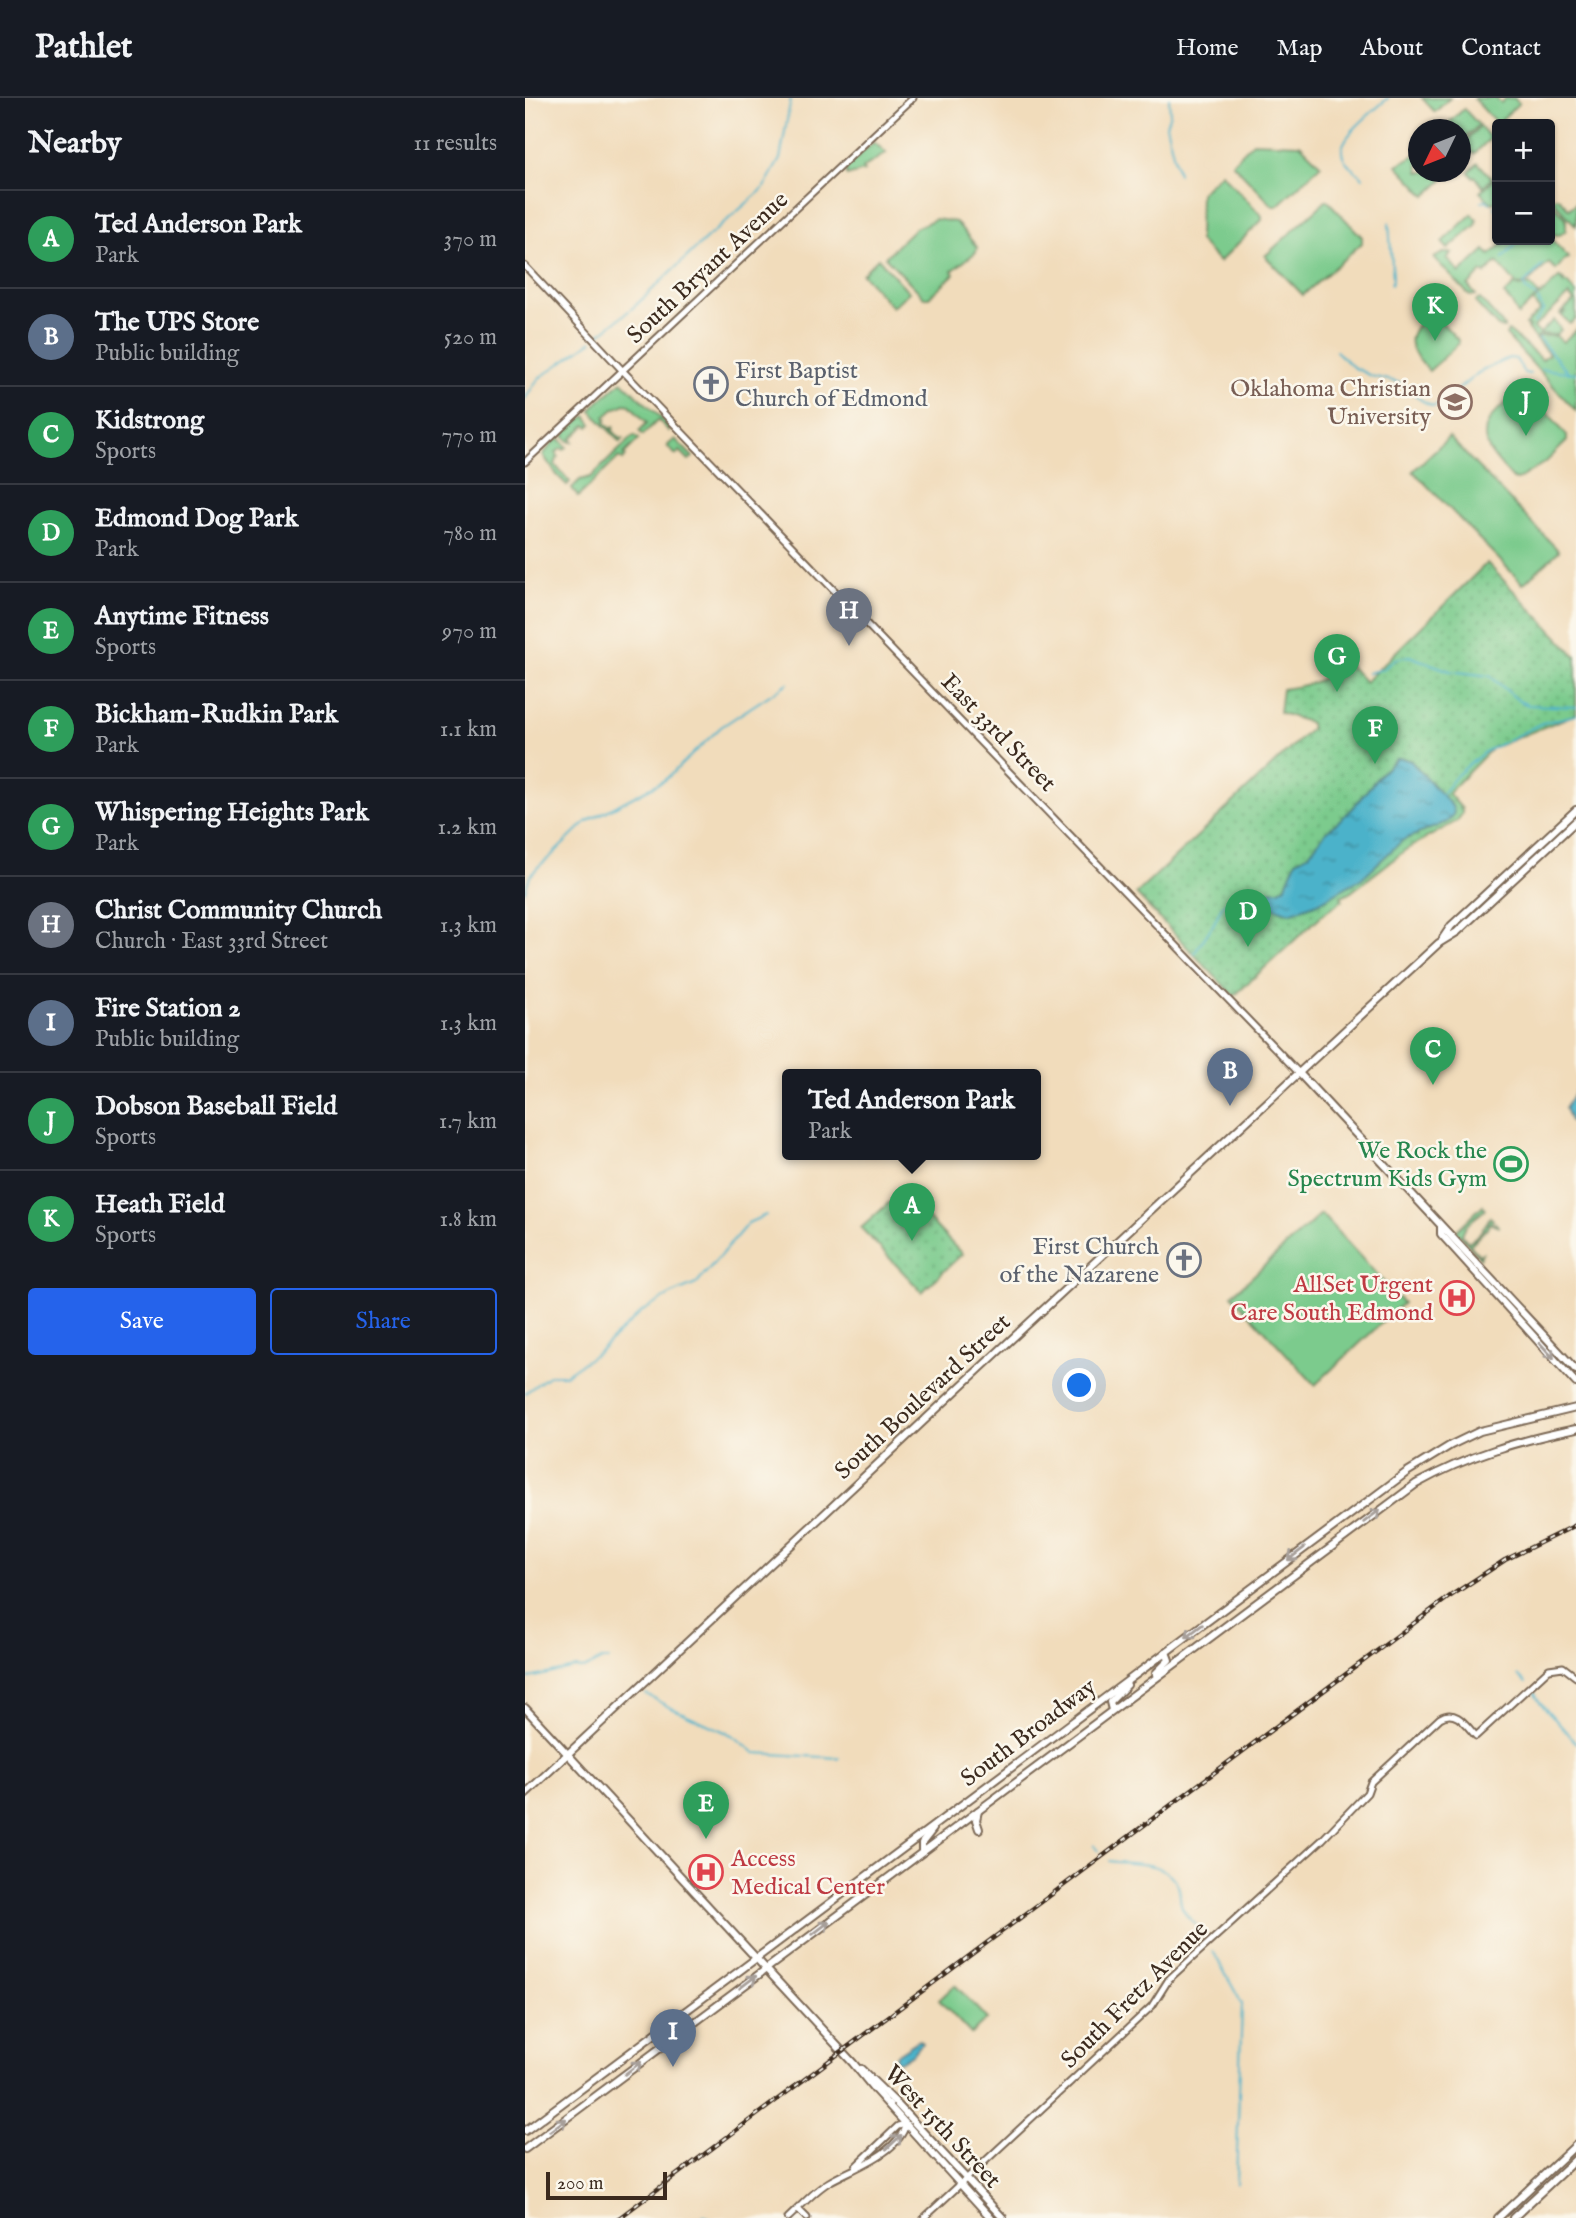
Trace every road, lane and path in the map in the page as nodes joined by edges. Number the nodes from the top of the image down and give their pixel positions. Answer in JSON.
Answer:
{"nodes":[{"id":1,"x":913,"y":98,"type":"edge"},
{"id":2,"x":525,"y":266,"type":"edge"},
{"id":3,"x":622,"y":370,"type":"junction"},
{"id":4,"x":525,"y":462,"type":"edge"},
{"id":5,"x":1576,"y":810,"type":"edge"},
{"id":6,"x":1576,"y":821,"type":"edge"},
{"id":7,"x":1439,"y":943,"type":"junction"},
{"id":8,"x":1299,"y":1073,"type":"junction"},
{"id":9,"x":1441,"y":1227,"type":"junction"},
{"id":10,"x":1576,"y":1370,"type":"edge"},
{"id":11,"x":1576,"y":1383,"type":"edge"},
{"id":12,"x":1576,"y":1408,"type":"edge"},
{"id":13,"x":1576,"y":1429,"type":"edge"},
{"id":14,"x":1222,"y":1610,"type":"junction"},
{"id":15,"x":1230,"y":1622,"type":"junction"},
{"id":16,"x":1166,"y":1652,"type":"junction"},
{"id":17,"x":1136,"y":1674,"type":"junction"},
{"id":18,"x":1576,"y":1677,"type":"edge"},
{"id":19,"x":1148,"y":1683,"type":"junction"},
{"id":20,"x":525,"y":1707,"type":"edge"},
{"id":21,"x":1112,"y":1710,"type":"junction"},
{"id":22,"x":569,"y":1754,"type":"junction"},
{"id":23,"x":525,"y":1794,"type":"edge"},
{"id":24,"x":979,"y":1810,"type":"junction"},
{"id":25,"x":939,"y":1822,"type":"junction"},
{"id":26,"x":962,"y":1822,"type":"junction"},
{"id":27,"x":922,"y":1852,"type":"junction"},
{"id":28,"x":757,"y":1958,"type":"junction"},
{"id":29,"x":766,"y":1969,"type":"junction"},
{"id":30,"x":647,"y":2039,"type":"junction"},
{"id":31,"x":656,"y":2051,"type":"junction"},
{"id":32,"x":853,"y":2063,"type":"junction"},
{"id":33,"x":908,"y":2116,"type":"junction"},
{"id":34,"x":906,"y":2124,"type":"junction"},
{"id":35,"x":525,"y":2131,"type":"edge"},
{"id":36,"x":525,"y":2139,"type":"edge"},
{"id":37,"x":1576,"y":2145,"type":"edge"},
{"id":38,"x":528,"y":2147,"type":"edge"},
{"id":39,"x":1576,"y":2160,"type":"edge"},
{"id":40,"x":963,"y":2182,"type":"junction"},
{"id":41,"x":798,"y":2209,"type":"junction"},
{"id":42,"x":788,"y":2218,"type":"edge"},
{"id":43,"x":807,"y":2218,"type":"edge"},
{"id":44,"x":924,"y":2218,"type":"edge"},
{"id":45,"x":991,"y":2218,"type":"edge"},
{"id":46,"x":1003,"y":2218,"type":"edge"},
{"id":47,"x":1498,"y":2218,"type":"edge"},
{"id":48,"x":1513,"y":2218,"type":"edge"}],
"edges":[{"from":1,"to":3,"type":"street","name":"South Bryant Avenue"},
{"from":2,"to":3,"type":"street","name":"East 33rd Street"},
{"from":3,"to":4,"type":"street","name":"South Bryant Avenue"},
{"from":3,"to":8,"type":"street","name":"East 33rd Street"},
{"from":5,"to":7,"type":"main road","name":"South Boulevard Street"},
{"from":6,"to":7,"type":"main road","name":"South Boulevard Street"},
{"from":7,"to":8,"type":"main road","name":"South Boulevard Street"},
{"from":8,"to":9,"type":"main road","name":"East 33rd Street"},
{"from":8,"to":22,"type":"main road","name":"South Boulevard Street"},
{"from":9,"to":10,"type":"main road","name":"East 33rd Street"},
{"from":9,"to":11,"type":"main road","name":"East 33rd Street","one_way":true},
{"from":12,"to":14,"type":"main road","name":"South Broadway","one_way":true},
{"from":15,"to":13,"type":"main road","name":"South Broadway","one_way":true},
{"from":14,"to":15,"type":"main road"},
{"from":14,"to":16,"type":"main road","name":"South Broadway","one_way":true},
{"from":15,"to":19,"type":"main road","name":"South Broadway"},
{"from":16,"to":17,"type":"main road","name":"South Broadway"},
{"from":16,"to":19,"type":"main road"},
{"from":17,"to":21,"type":"main road"},
{"from":17,"to":25,"type":"main road","name":"South Broadway"},
{"from":18,"to":40,"type":"street","name":"South Fretz Avenue"},
{"from":19,"to":21,"type":"main road","name":"South Broadway"},
{"from":20,"to":22,"type":"main road","name":"West 15th Street"},
{"from":21,"to":24,"type":"main road","name":"South Broadway"},
{"from":22,"to":23,"type":"main road","name":"South Boulevard Street"},
{"from":22,"to":28,"type":"main road","name":"West 15th Street"},
{"from":24,"to":26,"type":"main road","name":"South Broadway"},
{"from":24,"to":26,"type":"main road"},
{"from":25,"to":27,"type":"main road"},
{"from":25,"to":28,"type":"main road","name":"South Broadway"},
{"from":26,"to":27,"type":"main road","name":"South Broadway"},
{"from":29,"to":27,"type":"main road","name":"South Broadway","one_way":true},
{"from":28,"to":29,"type":"main road","name":"West 15th Street"},
{"from":28,"to":30,"type":"main road","name":"South Broadway"},
{"from":31,"to":29,"type":"main road","name":"South Broadway","one_way":true},
{"from":29,"to":32,"type":"main road","name":"West 15th Street"},
{"from":30,"to":31,"type":"main road"},
{"from":30,"to":35,"type":"main road","name":"South Broadway"},
{"from":38,"to":31,"type":"main road","name":"South Broadway","one_way":true},
{"from":32,"to":33,"type":"main road","name":"West 15th Street"},
{"from":32,"to":34,"type":"main road","name":"West 15th Street"},
{"from":33,"to":34,"type":"main road"},
{"from":33,"to":40,"type":"main road","name":"West 15th Street"},
{"from":34,"to":40,"type":"main road","name":"West 15th Street"},
{"from":34,"to":41,"type":"street"},
{"from":36,"to":38,"type":"main road"},
{"from":37,"to":47,"type":"main road"},
{"from":39,"to":48,"type":"main road"},
{"from":40,"to":44,"type":"street","name":"South Fretz Avenue"},
{"from":40,"to":45,"type":"main road","name":"West 15th Street"},
{"from":40,"to":46,"type":"main road","name":"West 15th Street"},
{"from":41,"to":42,"type":"street"},
{"from":41,"to":43,"type":"street"}]}
